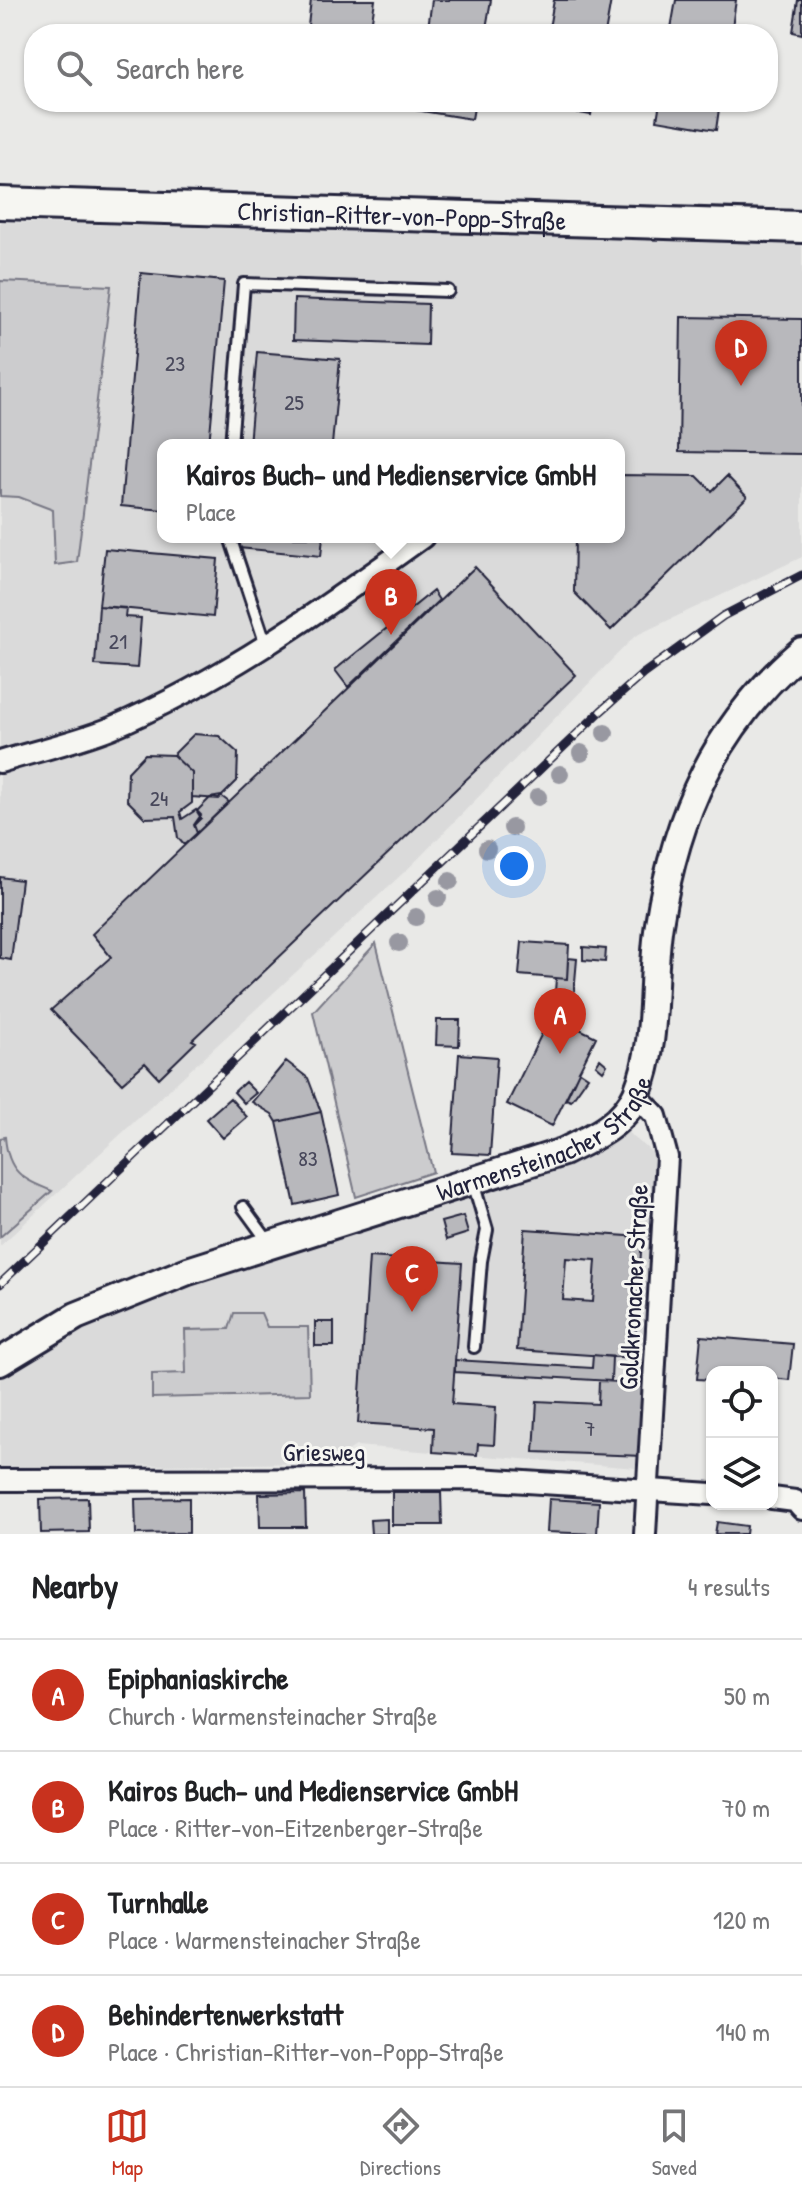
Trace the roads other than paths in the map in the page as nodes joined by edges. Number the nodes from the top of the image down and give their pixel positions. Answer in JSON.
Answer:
{"nodes":[{"id":1,"x":0,"y":203,"type":"edge"},
{"id":2,"x":802,"y":227,"type":"edge"},
{"id":3,"x":448,"y":291,"type":"dead end"},
{"id":4,"x":231,"y":439,"type":"edge"},
{"id":5,"x":232,"y":543,"type":"edge"},
{"id":6,"x":414,"y":543,"type":"edge"},
{"id":7,"x":267,"y":646,"type":"junction"},
{"id":8,"x":802,"y":651,"type":"edge"},
{"id":9,"x":0,"y":762,"type":"edge"},
{"id":10,"x":636,"y":1095,"type":"junction"},
{"id":11,"x":473,"y":1180,"type":"junction"},
{"id":12,"x":243,"y":1207,"type":"dead end"},
{"id":13,"x":271,"y":1245,"type":"junction"},
{"id":14,"x":474,"y":1347,"type":"dead end"},
{"id":15,"x":0,"y":1362,"type":"edge"},
{"id":16,"x":0,"y":1480,"type":"edge"},
{"id":17,"x":648,"y":1491,"type":"junction"},
{"id":18,"x":706,"y":1494,"type":"edge"},
{"id":19,"x":778,"y":1499,"type":"edge"},
{"id":20,"x":802,"y":1509,"type":"edge"},
{"id":21,"x":645,"y":1534,"type":"edge"}],
"edges":[{"from":1,"to":2,"type":"main road","name":"Christian-Ritter-von-Popp-Straße"},
{"from":3,"to":4,"type":"lane"},
{"from":5,"to":7,"type":"lane"},
{"from":6,"to":7,"type":"street"},
{"from":7,"to":9,"type":"street"},
{"from":8,"to":10,"type":"street","name":"Warmensteinacher Straße"},
{"from":10,"to":11,"type":"street","name":"Warmensteinacher Straße"},
{"from":10,"to":17,"type":"street","name":"Goldkronacher Straße"},
{"from":11,"to":13,"type":"street","name":"Warmensteinacher Straße"},
{"from":11,"to":14,"type":"lane"},
{"from":12,"to":13,"type":"lane"},
{"from":13,"to":15,"type":"street","name":"Warmensteinacher Straße"},
{"from":16,"to":17,"type":"street","name":"Griesweg"},
{"from":17,"to":18,"type":"street"},
{"from":17,"to":21,"type":"street","name":"Goldkronacher Straße"},
{"from":19,"to":20,"type":"street"}]}
